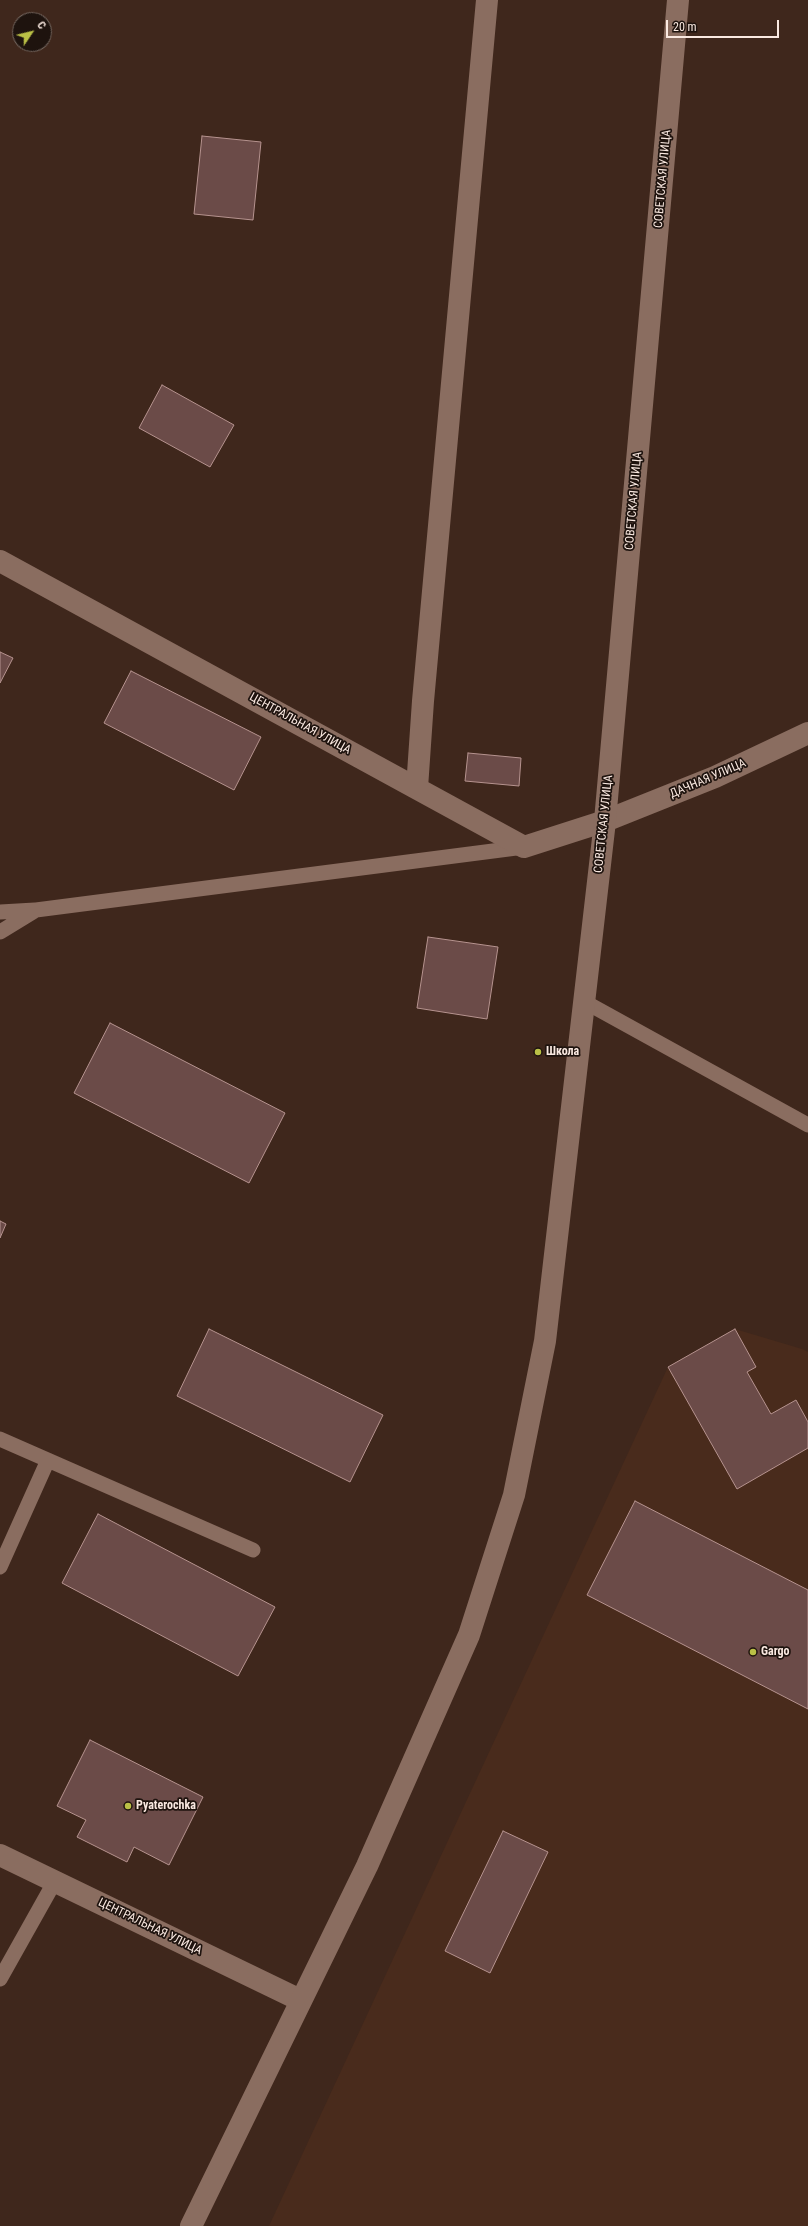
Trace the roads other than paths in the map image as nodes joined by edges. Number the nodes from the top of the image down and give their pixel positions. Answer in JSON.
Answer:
{"nodes":[{"id":1,"x":487,"y":0,"type":"edge"},
{"id":2,"x":678,"y":0,"type":"edge"},
{"id":3,"x":0,"y":561,"type":"edge"},
{"id":4,"x":808,"y":733,"type":"edge"},
{"id":5,"x":417,"y":788,"type":"junction"},
{"id":6,"x":605,"y":821,"type":"junction"},
{"id":7,"x":524,"y":847,"type":"junction"},
{"id":8,"x":36,"y":910,"type":"junction"},
{"id":9,"x":0,"y":912,"type":"edge"},
{"id":10,"x":0,"y":932,"type":"edge"},
{"id":11,"x":585,"y":1002,"type":"junction"},
{"id":12,"x":808,"y":1125,"type":"edge"},
{"id":13,"x":0,"y":1439,"type":"edge"},
{"id":14,"x":48,"y":1460,"type":"junction"},
{"id":15,"x":253,"y":1550,"type":"dead end"},
{"id":16,"x":0,"y":1566,"type":"edge"},
{"id":17,"x":0,"y":1855,"type":"edge"},
{"id":18,"x":56,"y":1881,"type":"junction"},
{"id":19,"x":0,"y":1979,"type":"edge"},
{"id":20,"x":300,"y":2000,"type":"junction"},
{"id":21,"x":191,"y":2226,"type":"edge"}],
"edges":[{"from":1,"to":5,"type":"street"},
{"from":2,"to":6,"type":"street","name":"СОВЕТСКАЯ УЛИЦА"},
{"from":3,"to":5,"type":"street","name":"ЦЕНТРАЛЬНАЯ УЛИЦА"},
{"from":4,"to":6,"type":"street","name":"ДАЧНАЯ УЛИЦА"},
{"from":5,"to":7,"type":"street","name":"ЦЕНТРАЛЬНАЯ УЛИЦА"},
{"from":6,"to":7,"type":"street"},
{"from":6,"to":11,"type":"street","name":"СОВЕТСКАЯ УЛИЦА"},
{"from":7,"to":8,"type":"lane"},
{"from":8,"to":9,"type":"lane"},
{"from":8,"to":10,"type":"lane"},
{"from":11,"to":12,"type":"lane"},
{"from":11,"to":20,"type":"street","name":"СОВЕТСКАЯ УЛИЦА"},
{"from":13,"to":14,"type":"lane"},
{"from":14,"to":15,"type":"lane"},
{"from":14,"to":16,"type":"lane"},
{"from":17,"to":18,"type":"street","name":"ЦЕНТРАЛЬНАЯ УЛИЦА"},
{"from":18,"to":19,"type":"lane"},
{"from":18,"to":20,"type":"street","name":"ЦЕНТРАЛЬНАЯ УЛИЦА"},
{"from":20,"to":21,"type":"street","name":"СОВЕТСКАЯ УЛИЦА"}]}
